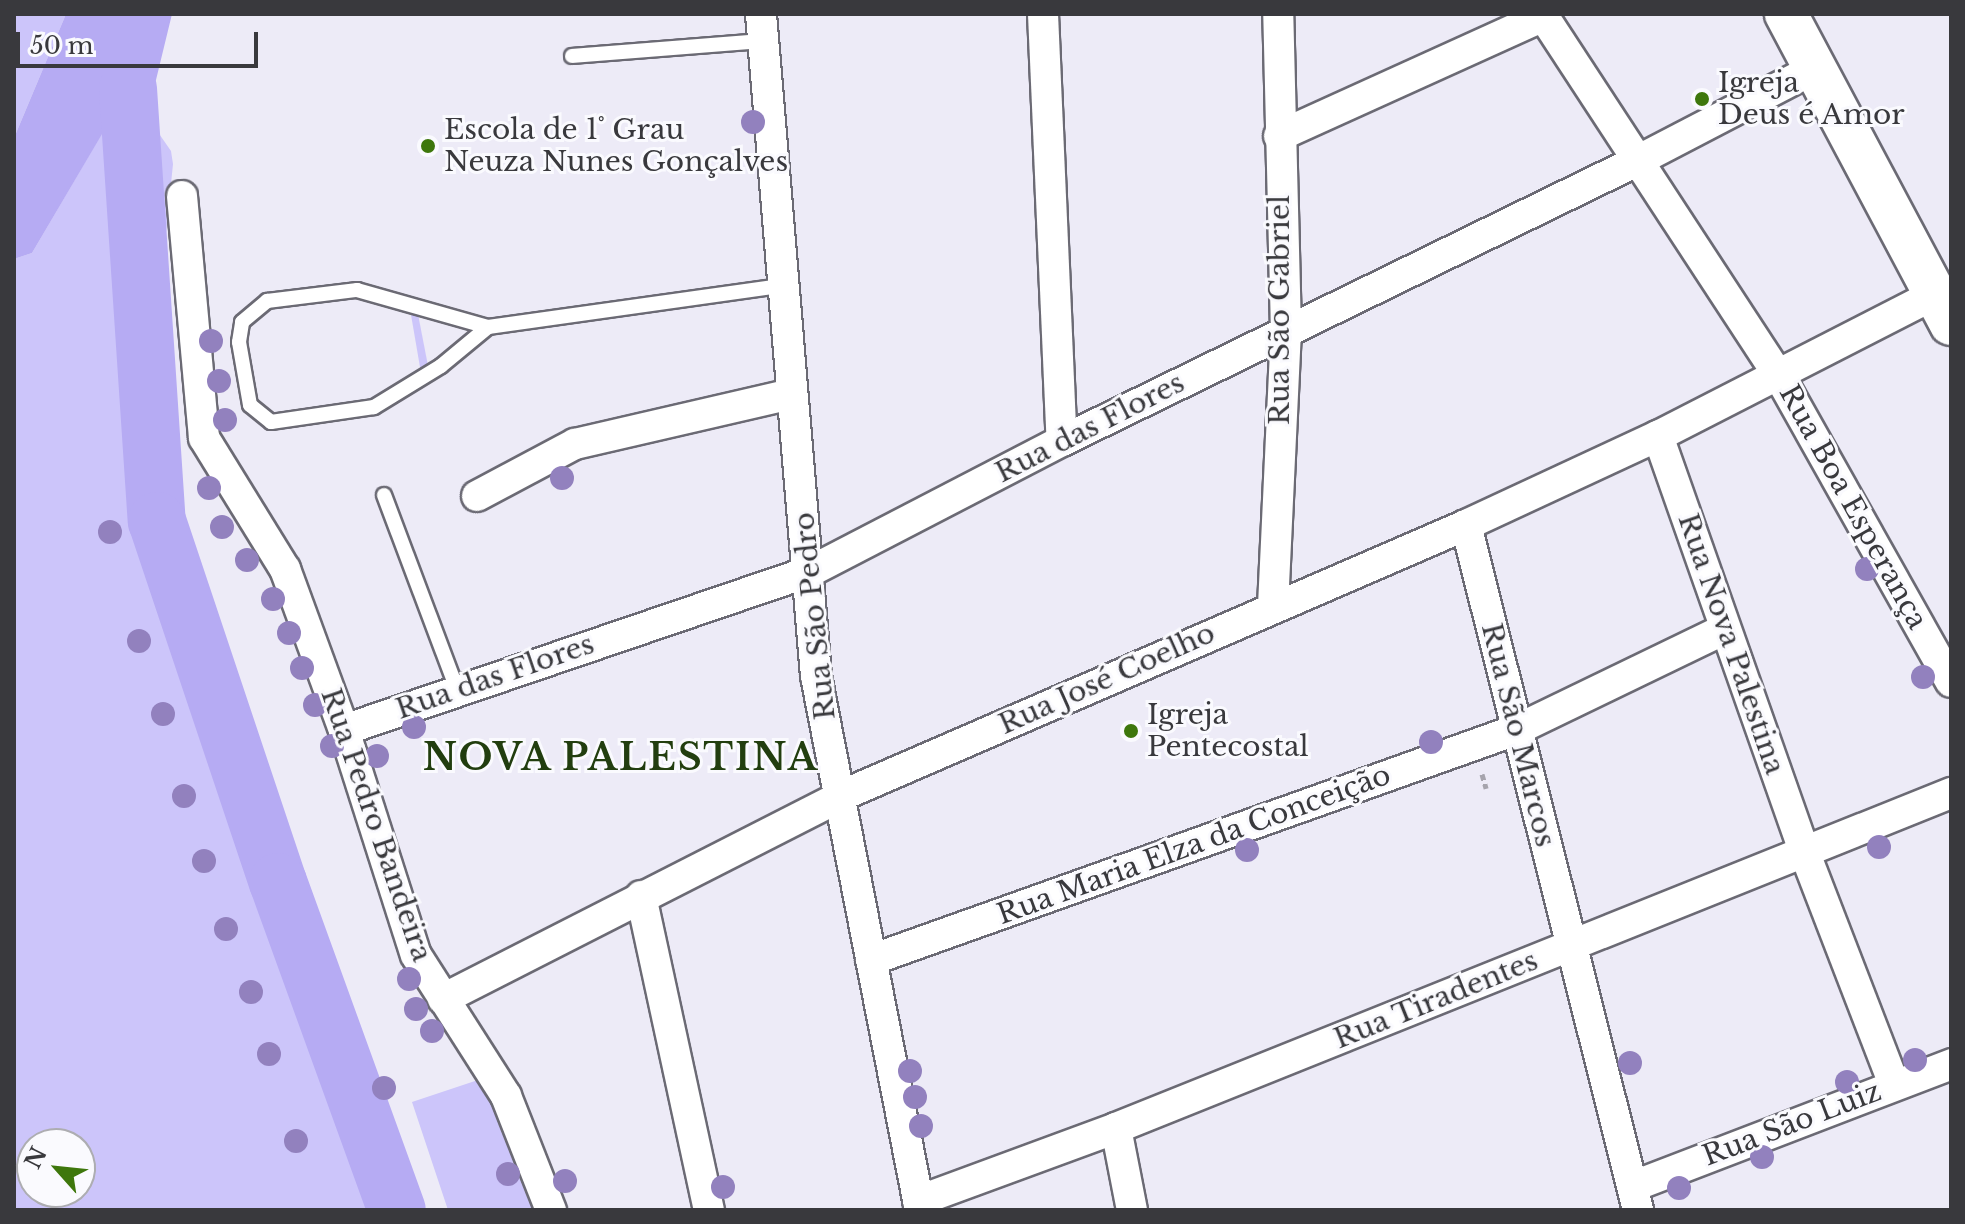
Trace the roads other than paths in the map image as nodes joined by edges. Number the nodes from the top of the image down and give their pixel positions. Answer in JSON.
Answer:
{"nodes":[{"id":1,"x":1043,"y":14,"type":"edge"},
{"id":2,"x":1278,"y":14,"type":"edge"},
{"id":3,"x":1786,"y":14,"type":"edge"},
{"id":4,"x":1543,"y":15,"type":"edge"},
{"id":5,"x":763,"y":27,"type":"edge"},
{"id":6,"x":572,"y":56,"type":"dead end"},
{"id":7,"x":1814,"y":69,"type":"junction"},
{"id":8,"x":1279,"y":136,"type":"junction"},
{"id":9,"x":1641,"y":159,"type":"junction"},
{"id":10,"x":182,"y":196,"type":"dead end"},
{"id":11,"x":781,"y":286,"type":"junction"},
{"id":12,"x":1942,"y":309,"type":"edge"},
{"id":13,"x":488,"y":327,"type":"junction"},
{"id":14,"x":1286,"y":331,"type":"junction"},
{"id":15,"x":1778,"y":374,"type":"junction"},
{"id":16,"x":791,"y":394,"type":"junction"},
{"id":17,"x":1658,"y":436,"type":"junction"},
{"id":18,"x":1062,"y":441,"type":"junction"},
{"id":19,"x":384,"y":495,"type":"dead end"},
{"id":20,"x":477,"y":496,"type":"dead end"},
{"id":21,"x":1466,"y":525,"type":"junction"},
{"id":22,"x":809,"y":572,"type":"junction"},
{"id":23,"x":1273,"y":606,"type":"junction"},
{"id":24,"x":1725,"y":629,"type":"junction"},
{"id":25,"x":1951,"y":682,"type":"edge"},
{"id":26,"x":457,"y":689,"type":"junction"},
{"id":27,"x":344,"y":730,"type":"junction"},
{"id":28,"x":1516,"y":730,"type":"junction"},
{"id":29,"x":1951,"y":793,"type":"edge"},
{"id":30,"x":843,"y":795,"type":"junction"},
{"id":31,"x":1804,"y":851,"type":"junction"},
{"id":32,"x":641,"y":896,"type":"junction"},
{"id":33,"x":1572,"y":945,"type":"junction"},
{"id":34,"x":871,"y":960,"type":"junction"},
{"id":35,"x":443,"y":999,"type":"junction"},
{"id":36,"x":1951,"y":1064,"type":"edge"},
{"id":37,"x":1894,"y":1084,"type":"junction"},
{"id":38,"x":1116,"y":1128,"type":"junction"},
{"id":39,"x":1636,"y":1198,"type":"edge"},
{"id":40,"x":919,"y":1206,"type":"edge"},
{"id":41,"x":551,"y":1210,"type":"edge"},
{"id":42,"x":709,"y":1210,"type":"edge"},
{"id":43,"x":1132,"y":1210,"type":"edge"}],
"edges":[{"from":1,"to":18,"type":"street"},
{"from":2,"to":8,"type":"street","name":"Rua São Gabriel"},
{"from":3,"to":7,"type":"main road"},
{"from":4,"to":8,"type":"street"},
{"from":4,"to":9,"type":"street"},
{"from":5,"to":6,"type":"lane"},
{"from":5,"to":11,"type":"street","name":"Rua São Pedro"},
{"from":7,"to":9,"type":"street","name":"Rua das Flores"},
{"from":7,"to":12,"type":"main road"},
{"from":8,"to":14,"type":"street","name":"Rua São Gabriel"},
{"from":9,"to":14,"type":"street","name":"Rua das Flores"},
{"from":9,"to":15,"type":"street"},
{"from":10,"to":27,"type":"street","name":"Rua Pedro Bandeira"},
{"from":11,"to":13,"type":"lane"},
{"from":11,"to":16,"type":"street","name":"Rua São Pedro"},
{"from":12,"to":15,"type":"street","name":"Rua José Coelho"},
{"from":13,"to":13,"type":"lane"},
{"from":14,"to":18,"type":"street","name":"Rua das Flores"},
{"from":14,"to":23,"type":"street","name":"Rua São Gabriel"},
{"from":15,"to":17,"type":"street","name":"Rua José Coelho"},
{"from":15,"to":25,"type":"street","name":"Rua Boa Esperança"},
{"from":16,"to":20,"type":"street"},
{"from":16,"to":22,"type":"street","name":"Rua São Pedro"},
{"from":17,"to":21,"type":"street","name":"Rua José Coelho"},
{"from":17,"to":24,"type":"street","name":"Rua Nova Palestina"},
{"from":18,"to":22,"type":"street","name":"Rua das Flores"},
{"from":19,"to":26,"type":"lane"},
{"from":21,"to":23,"type":"street","name":"Rua José Coelho"},
{"from":21,"to":28,"type":"street","name":"Rua São Marcos"},
{"from":22,"to":26,"type":"street","name":"Rua das Flores"},
{"from":22,"to":30,"type":"street","name":"Rua São Pedro"},
{"from":23,"to":30,"type":"street","name":"Rua José Coelho"},
{"from":24,"to":28,"type":"street","name":"Rua Maria Elza da Conceição"},
{"from":24,"to":31,"type":"street","name":"Rua Nova Palestina"},
{"from":26,"to":27,"type":"street","name":"Rua das Flores"},
{"from":27,"to":35,"type":"street","name":"Rua Pedro Bandeira"},
{"from":28,"to":33,"type":"street","name":"Rua São Marcos"},
{"from":28,"to":34,"type":"street","name":"Rua Maria Elza da Conceição"},
{"from":29,"to":31,"type":"street","name":"Rua Tiradentes"},
{"from":30,"to":32,"type":"street","name":"Rua José Coelho"},
{"from":30,"to":34,"type":"street","name":"Rua São Pedro"},
{"from":31,"to":33,"type":"street","name":"Rua Tiradentes"},
{"from":31,"to":37,"type":"street","name":"Rua Nova Palestina"},
{"from":32,"to":35,"type":"street","name":"Rua José Coelho"},
{"from":32,"to":42,"type":"street"},
{"from":33,"to":38,"type":"street","name":"Rua Tiradentes"},
{"from":33,"to":39,"type":"street","name":"Rua São Marcos"},
{"from":34,"to":40,"type":"street","name":"Rua São Pedro"},
{"from":35,"to":41,"type":"street","name":"Rua Pedro Bandeira"},
{"from":36,"to":37,"type":"street","name":"Rua São Luiz"},
{"from":37,"to":39,"type":"street","name":"Rua São Luiz"},
{"from":38,"to":40,"type":"street","name":"Rua Tiradentes"},
{"from":38,"to":43,"type":"street"}]}
